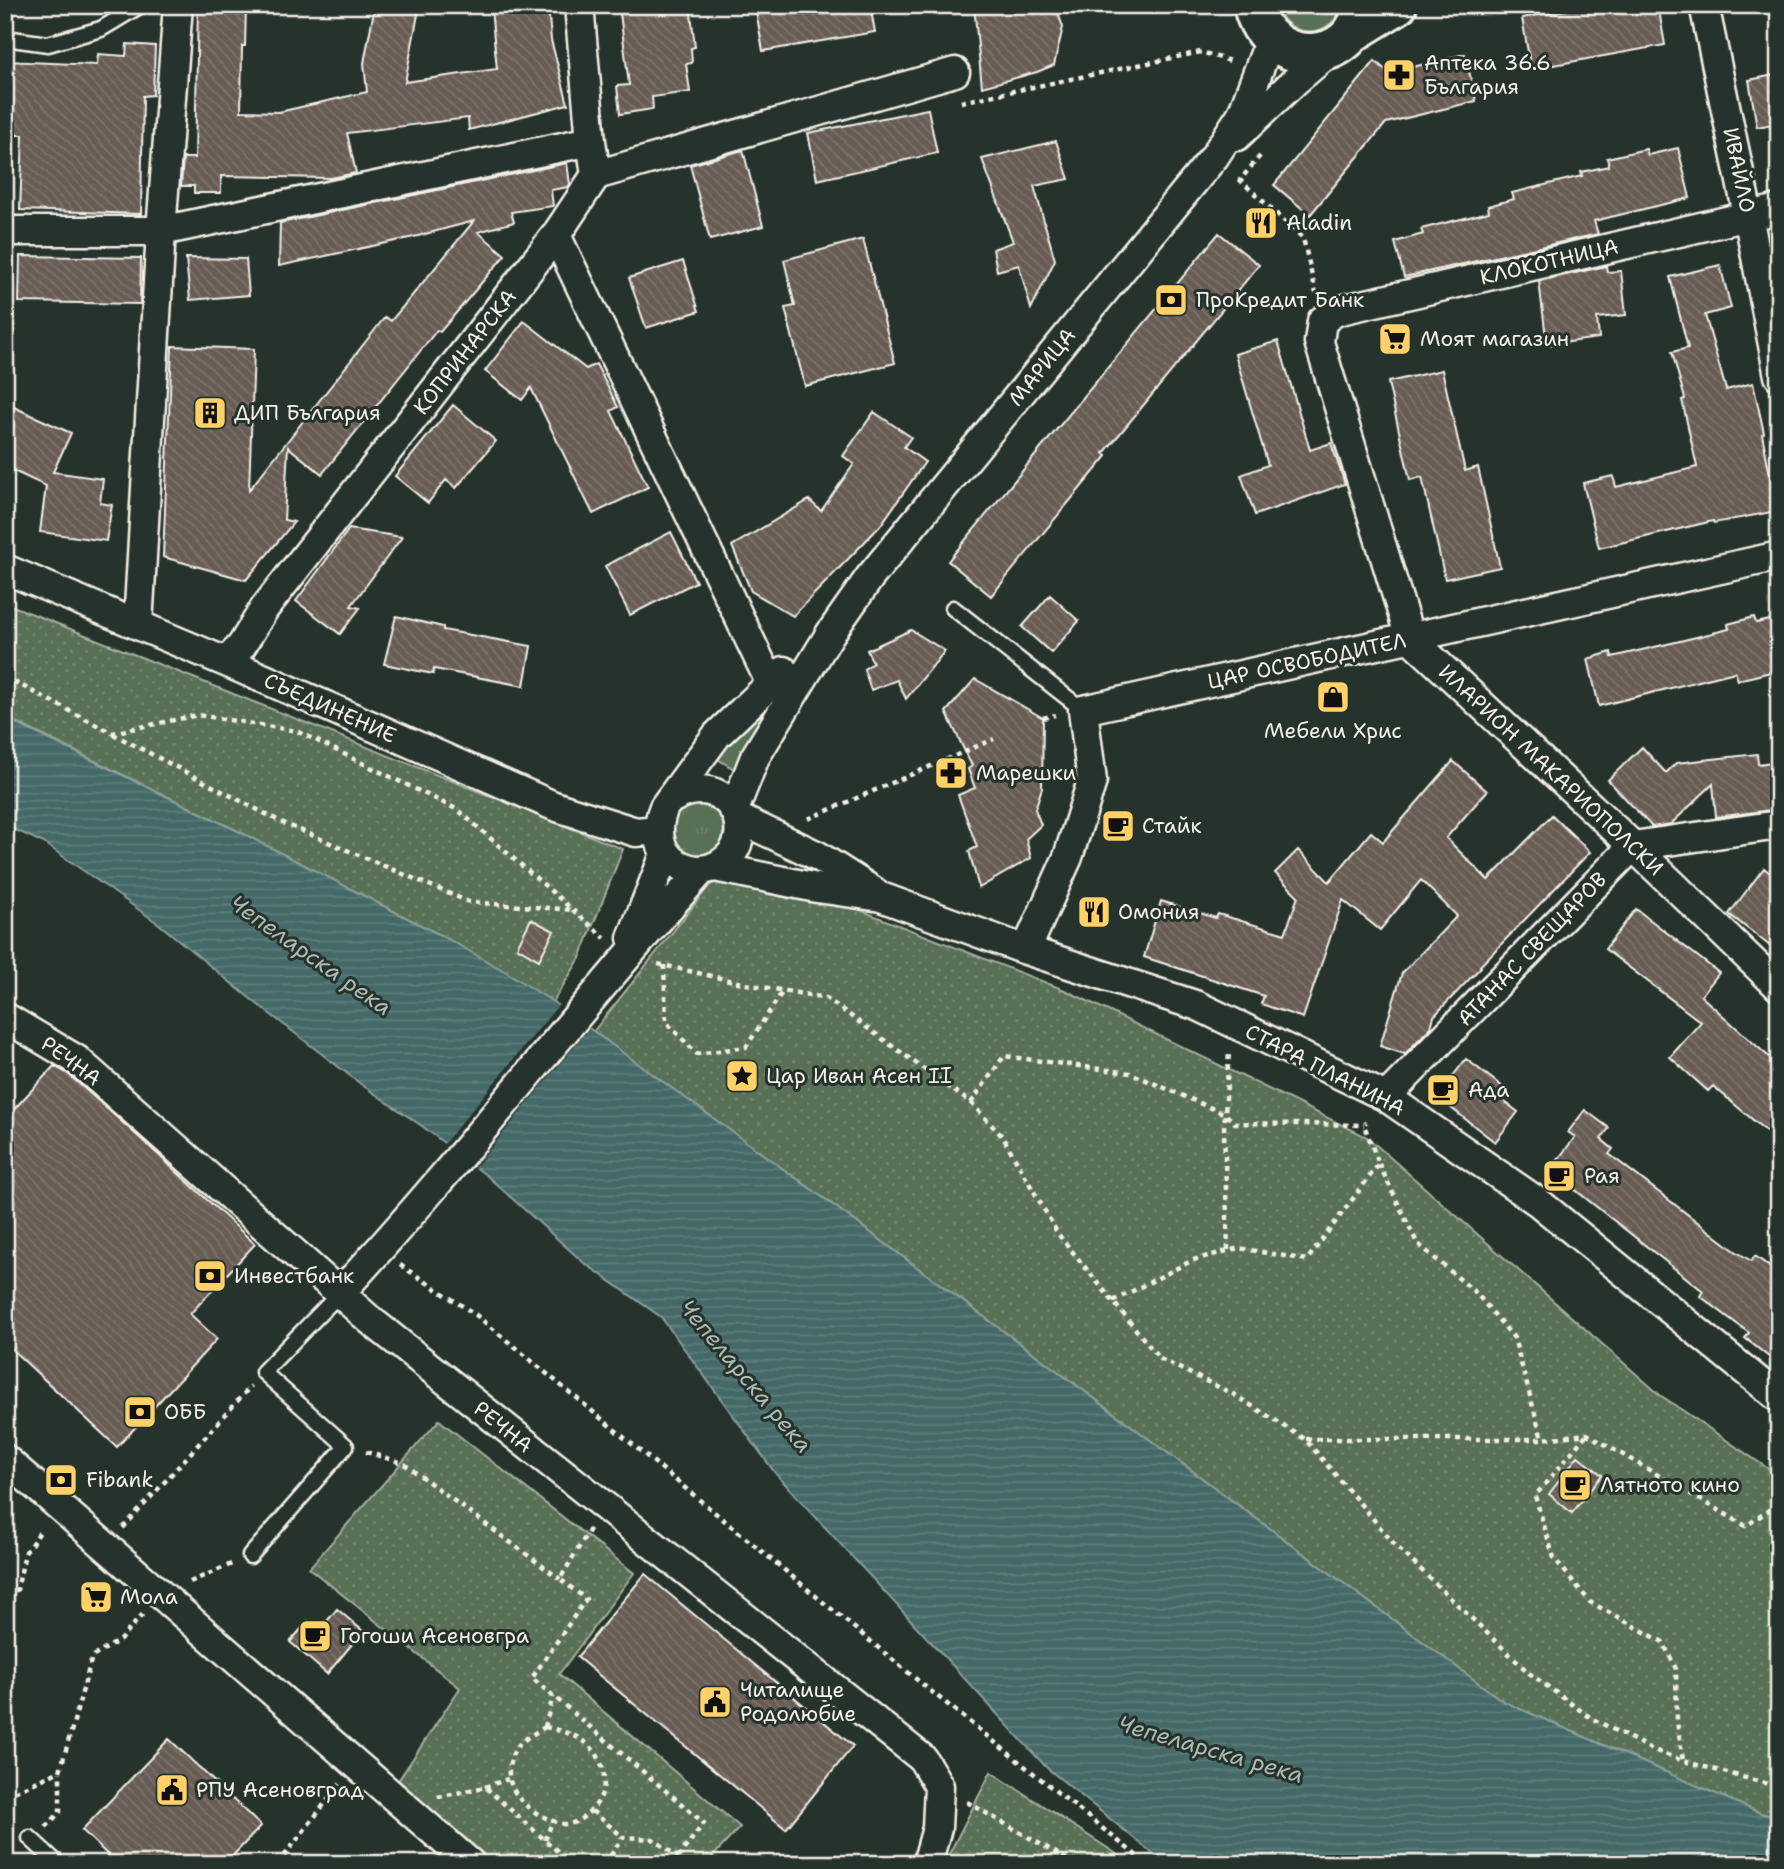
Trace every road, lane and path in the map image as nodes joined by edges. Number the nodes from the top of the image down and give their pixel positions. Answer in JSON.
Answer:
{"nodes":[{"id":1,"x":141,"y":5,"type":"edge"},
{"id":2,"x":178,"y":5,"type":"edge"},
{"id":3,"x":579,"y":5,"type":"edge"},
{"id":4,"x":1397,"y":5,"type":"edge"},
{"id":5,"x":1704,"y":5,"type":"edge"},
{"id":6,"x":1257,"y":26,"type":"edge"},
{"id":7,"x":1350,"y":28,"type":"edge"},
{"id":8,"x":5,"y":38,"type":"edge"},
{"id":9,"x":955,"y":72,"type":"joint"},
{"id":10,"x":591,"y":141,"type":"junction"},
{"id":11,"x":1264,"y":151,"type":"dead end"},
{"id":12,"x":1214,"y":157,"type":"junction"},
{"id":13,"x":596,"y":175,"type":"junction"},
{"id":14,"x":1779,"y":209,"type":"edge"},
{"id":15,"x":1748,"y":215,"type":"junction"},
{"id":16,"x":5,"y":231,"type":"edge"},
{"id":17,"x":161,"y":231,"type":"junction"},
{"id":18,"x":556,"y":235,"type":"junction"},
{"id":19,"x":1322,"y":321,"type":"junction"},
{"id":20,"x":1779,"y":376,"type":"edge"},
{"id":21,"x":1779,"y":556,"type":"edge"},
{"id":22,"x":5,"y":569,"type":"edge"},
{"id":23,"x":953,"y":608,"type":"dead end"},
{"id":24,"x":138,"y":625,"type":"junction"},
{"id":25,"x":830,"y":634,"type":"junction"},
{"id":26,"x":1410,"y":638,"type":"junction"},
{"id":27,"x":226,"y":662,"type":"junction"},
{"id":28,"x":5,"y":677,"type":"edge"},
{"id":29,"x":770,"y":682,"type":"junction"},
{"id":30,"x":1083,"y":710,"type":"junction"},
{"id":31,"x":112,"y":733,"type":"junction"},
{"id":32,"x":994,"y":739,"type":"dead end"},
{"id":33,"x":673,"y":798,"type":"junction"},
{"id":34,"x":736,"y":814,"type":"junction"},
{"id":35,"x":802,"y":822,"type":"dead end"},
{"id":36,"x":1779,"y":825,"type":"edge"},
{"id":37,"x":662,"y":842,"type":"junction"},
{"id":38,"x":1633,"y":846,"type":"junction"},
{"id":39,"x":708,"y":868,"type":"junction"},
{"id":40,"x":881,"y":897,"type":"junction"},
{"id":41,"x":574,"y":910,"type":"junction"},
{"id":42,"x":1026,"y":950,"type":"junction"},
{"id":43,"x":625,"y":957,"type":"junction"},
{"id":44,"x":664,"y":965,"type":"junction"},
{"id":45,"x":1779,"y":987,"type":"edge"},
{"id":46,"x":783,"y":991,"type":"junction"},
{"id":47,"x":5,"y":1017,"type":"edge"},
{"id":48,"x":1231,"y":1022,"type":"junction"},
{"id":49,"x":1386,"y":1097,"type":"junction"},
{"id":50,"x":971,"y":1103,"type":"junction"},
{"id":51,"x":1225,"y":1114,"type":"junction"},
{"id":52,"x":1364,"y":1125,"type":"junction"},
{"id":53,"x":1379,"y":1164,"type":"junction"},
{"id":54,"x":395,"y":1249,"type":"junction"},
{"id":55,"x":1228,"y":1250,"type":"junction"},
{"id":56,"x":339,"y":1294,"type":"junction"},
{"id":57,"x":1113,"y":1301,"type":"junction"},
{"id":58,"x":263,"y":1372,"type":"junction"},
{"id":59,"x":1779,"y":1398,"type":"edge"},
{"id":60,"x":1587,"y":1434,"type":"junction"},
{"id":61,"x":1305,"y":1438,"type":"junction"},
{"id":62,"x":1542,"y":1439,"type":"junction"},
{"id":63,"x":346,"y":1446,"type":"junction"},
{"id":64,"x":5,"y":1459,"type":"edge"},
{"id":65,"x":1779,"y":1503,"type":"edge"},
{"id":66,"x":59,"y":1506,"type":"junction"},
{"id":67,"x":603,"y":1507,"type":"junction"},
{"id":68,"x":107,"y":1546,"type":"junction"},
{"id":69,"x":250,"y":1556,"type":"joint"},
{"id":70,"x":560,"y":1579,"type":"junction"},
{"id":71,"x":5,"y":1592,"type":"edge"},
{"id":72,"x":161,"y":1594,"type":"junction"},
{"id":73,"x":554,"y":1696,"type":"junction"},
{"id":74,"x":545,"y":1727,"type":"junction"},
{"id":75,"x":1683,"y":1761,"type":"junction"},
{"id":76,"x":356,"y":1763,"type":"junction"},
{"id":77,"x":60,"y":1771,"type":"junction"},
{"id":78,"x":508,"y":1778,"type":"junction"},
{"id":79,"x":939,"y":1786,"type":"junction"},
{"id":80,"x":485,"y":1787,"type":"junction"},
{"id":81,"x":1779,"y":1787,"type":"edge"},
{"id":82,"x":5,"y":1793,"type":"edge"},
{"id":83,"x":402,"y":1804,"type":"junction"},
{"id":84,"x":591,"y":1811,"type":"junction"},
{"id":85,"x":52,"y":1820,"type":"dead end"},
{"id":86,"x":553,"y":1820,"type":"junction"},
{"id":87,"x":30,"y":1838,"type":"dead end"},
{"id":88,"x":623,"y":1838,"type":"junction"},
{"id":89,"x":545,"y":1840,"type":"junction"},
{"id":90,"x":678,"y":1857,"type":"junction"},
{"id":91,"x":58,"y":1864,"type":"edge"},
{"id":92,"x":278,"y":1864,"type":"edge"},
{"id":93,"x":471,"y":1864,"type":"edge"},
{"id":94,"x":572,"y":1864,"type":"edge"},
{"id":95,"x":605,"y":1864,"type":"edge"},
{"id":96,"x":673,"y":1864,"type":"edge"},
{"id":97,"x":927,"y":1864,"type":"edge"},
{"id":98,"x":1076,"y":1864,"type":"edge"},
{"id":99,"x":1147,"y":1864,"type":"edge"}],
"edges":[{"from":1,"to":8,"type":"lane"},
{"from":2,"to":17,"type":"street"},
{"from":3,"to":10,"type":"street"},
{"from":4,"to":7,"type":"main road"},
{"from":5,"to":15,"type":"street","name":"ИВАЙЛО"},
{"from":6,"to":7,"type":"main road"},
{"from":6,"to":9,"type":"path"},
{"from":6,"to":12,"type":"street"},
{"from":7,"to":12,"type":"street"},
{"from":9,"to":13,"type":"street"},
{"from":10,"to":13,"type":"street"},
{"from":10,"to":17,"type":"street"},
{"from":11,"to":19,"type":"path"},
{"from":12,"to":25,"type":"street","name":"МАРИЦА"},
{"from":13,"to":18,"type":"street","name":"КОПРИНАРСКА"},
{"from":14,"to":15,"type":"street","name":"КЛОКОТНИЦА"},
{"from":15,"to":19,"type":"street","name":"КЛОКОТНИЦА"},
{"from":15,"to":20,"type":"street","name":"ИВАЙЛО"},
{"from":16,"to":17,"type":"street"},
{"from":17,"to":24,"type":"street"},
{"from":18,"to":27,"type":"street","name":"КОПРИНАРСКА"},
{"from":18,"to":29,"type":"street"},
{"from":19,"to":26,"type":"street","name":"ИЛАРИОН МАКАРИОПОЛСКИ"},
{"from":21,"to":26,"type":"street","name":"ЦАР ОСВОБОДИТЕЛ"},
{"from":22,"to":24,"type":"street","name":"СЪЕДИНЕНИЕ"},
{"from":23,"to":30,"type":"lane"},
{"from":24,"to":27,"type":"street","name":"СЪЕДИНЕНИЕ"},
{"from":25,"to":29,"type":"street"},
{"from":25,"to":34,"type":"street"},
{"from":26,"to":30,"type":"street","name":"ЦАР ОСВОБОДИТЕЛ"},
{"from":26,"to":38,"type":"street","name":"ИЛАРИОН МАКАРИОПОЛСКИ"},
{"from":27,"to":37,"type":"street","name":"СЪЕДИНЕНИЕ"},
{"from":28,"to":31,"type":"path"},
{"from":29,"to":33,"type":"street"},
{"from":30,"to":42,"type":"street"},
{"from":31,"to":41,"type":"path"},
{"from":31,"to":41,"type":"path"},
{"from":32,"to":35,"type":"path"},
{"from":33,"to":34,"type":"street"},
{"from":33,"to":37,"type":"street"},
{"from":34,"to":39,"type":"street"},
{"from":34,"to":40,"type":"street"},
{"from":36,"to":38,"type":"street"},
{"from":37,"to":39,"type":"street"},
{"from":37,"to":43,"type":"street"},
{"from":38,"to":45,"type":"street","name":"ИЛАРИОН МАКАРИОПОЛСКИ"},
{"from":38,"to":49,"type":"street","name":"АТАНАС СВЕЩАРОВ"},
{"from":39,"to":40,"type":"street"},
{"from":39,"to":43,"type":"street"},
{"from":40,"to":42,"type":"street","name":"СТАРА ПЛАНИНА"},
{"from":41,"to":43,"type":"path"},
{"from":42,"to":48,"type":"street","name":"СТАРА ПЛАНИНА"},
{"from":43,"to":44,"type":"path"},
{"from":43,"to":54,"type":"street"},
{"from":44,"to":46,"type":"path"},
{"from":44,"to":46,"type":"path"},
{"from":46,"to":50,"type":"path"},
{"from":47,"to":56,"type":"street","name":"РЕЧНА"},
{"from":48,"to":49,"type":"street","name":"СТАРА ПЛАНИНА"},
{"from":48,"to":51,"type":"path"},
{"from":49,"to":52,"type":"path"},
{"from":49,"to":59,"type":"street","name":"СТАРА ПЛАНИНА"},
{"from":50,"to":51,"type":"path"},
{"from":50,"to":57,"type":"path"},
{"from":51,"to":52,"type":"path"},
{"from":51,"to":55,"type":"path"},
{"from":52,"to":53,"type":"path"},
{"from":53,"to":55,"type":"path"},
{"from":53,"to":62,"type":"path"},
{"from":54,"to":56,"type":"street"},
{"from":54,"to":99,"type":"path"},
{"from":55,"to":57,"type":"path"},
{"from":56,"to":58,"type":"lane"},
{"from":56,"to":67,"type":"street","name":"РЕЧНА"},
{"from":57,"to":61,"type":"path"},
{"from":58,"to":63,"type":"lane"},
{"from":58,"to":68,"type":"path"},
{"from":60,"to":62,"type":"path"},
{"from":60,"to":65,"type":"path"},
{"from":60,"to":75,"type":"path"},
{"from":61,"to":62,"type":"path"},
{"from":61,"to":75,"type":"path"},
{"from":63,"to":69,"type":"lane"},
{"from":63,"to":70,"type":"path"},
{"from":64,"to":66,"type":"street"},
{"from":66,"to":68,"type":"street"},
{"from":66,"to":71,"type":"path"},
{"from":67,"to":70,"type":"path"},
{"from":67,"to":79,"type":"street","name":"РЕЧНА"},
{"from":68,"to":72,"type":"street"},
{"from":69,"to":72,"type":"path"},
{"from":70,"to":73,"type":"path"},
{"from":72,"to":76,"type":"street"},
{"from":72,"to":77,"type":"path"},
{"from":73,"to":74,"type":"path"},
{"from":73,"to":90,"type":"path"},
{"from":74,"to":78,"type":"path"},
{"from":74,"to":84,"type":"path"},
{"from":75,"to":81,"type":"path"},
{"from":76,"to":83,"type":"street"},
{"from":76,"to":92,"type":"path"},
{"from":77,"to":82,"type":"path"},
{"from":77,"to":85,"type":"path"},
{"from":78,"to":80,"type":"path"},
{"from":78,"to":86,"type":"path"},
{"from":79,"to":97,"type":"street"},
{"from":79,"to":98,"type":"path"},
{"from":80,"to":83,"type":"path"},
{"from":80,"to":89,"type":"path"},
{"from":83,"to":93,"type":"street"},
{"from":84,"to":86,"type":"path"},
{"from":84,"to":88,"type":"path"},
{"from":86,"to":89,"type":"path"},
{"from":87,"to":91,"type":"lane"},
{"from":88,"to":90,"type":"path"},
{"from":88,"to":95,"type":"path"},
{"from":89,"to":94,"type":"path"},
{"from":90,"to":96,"type":"path"}]}
